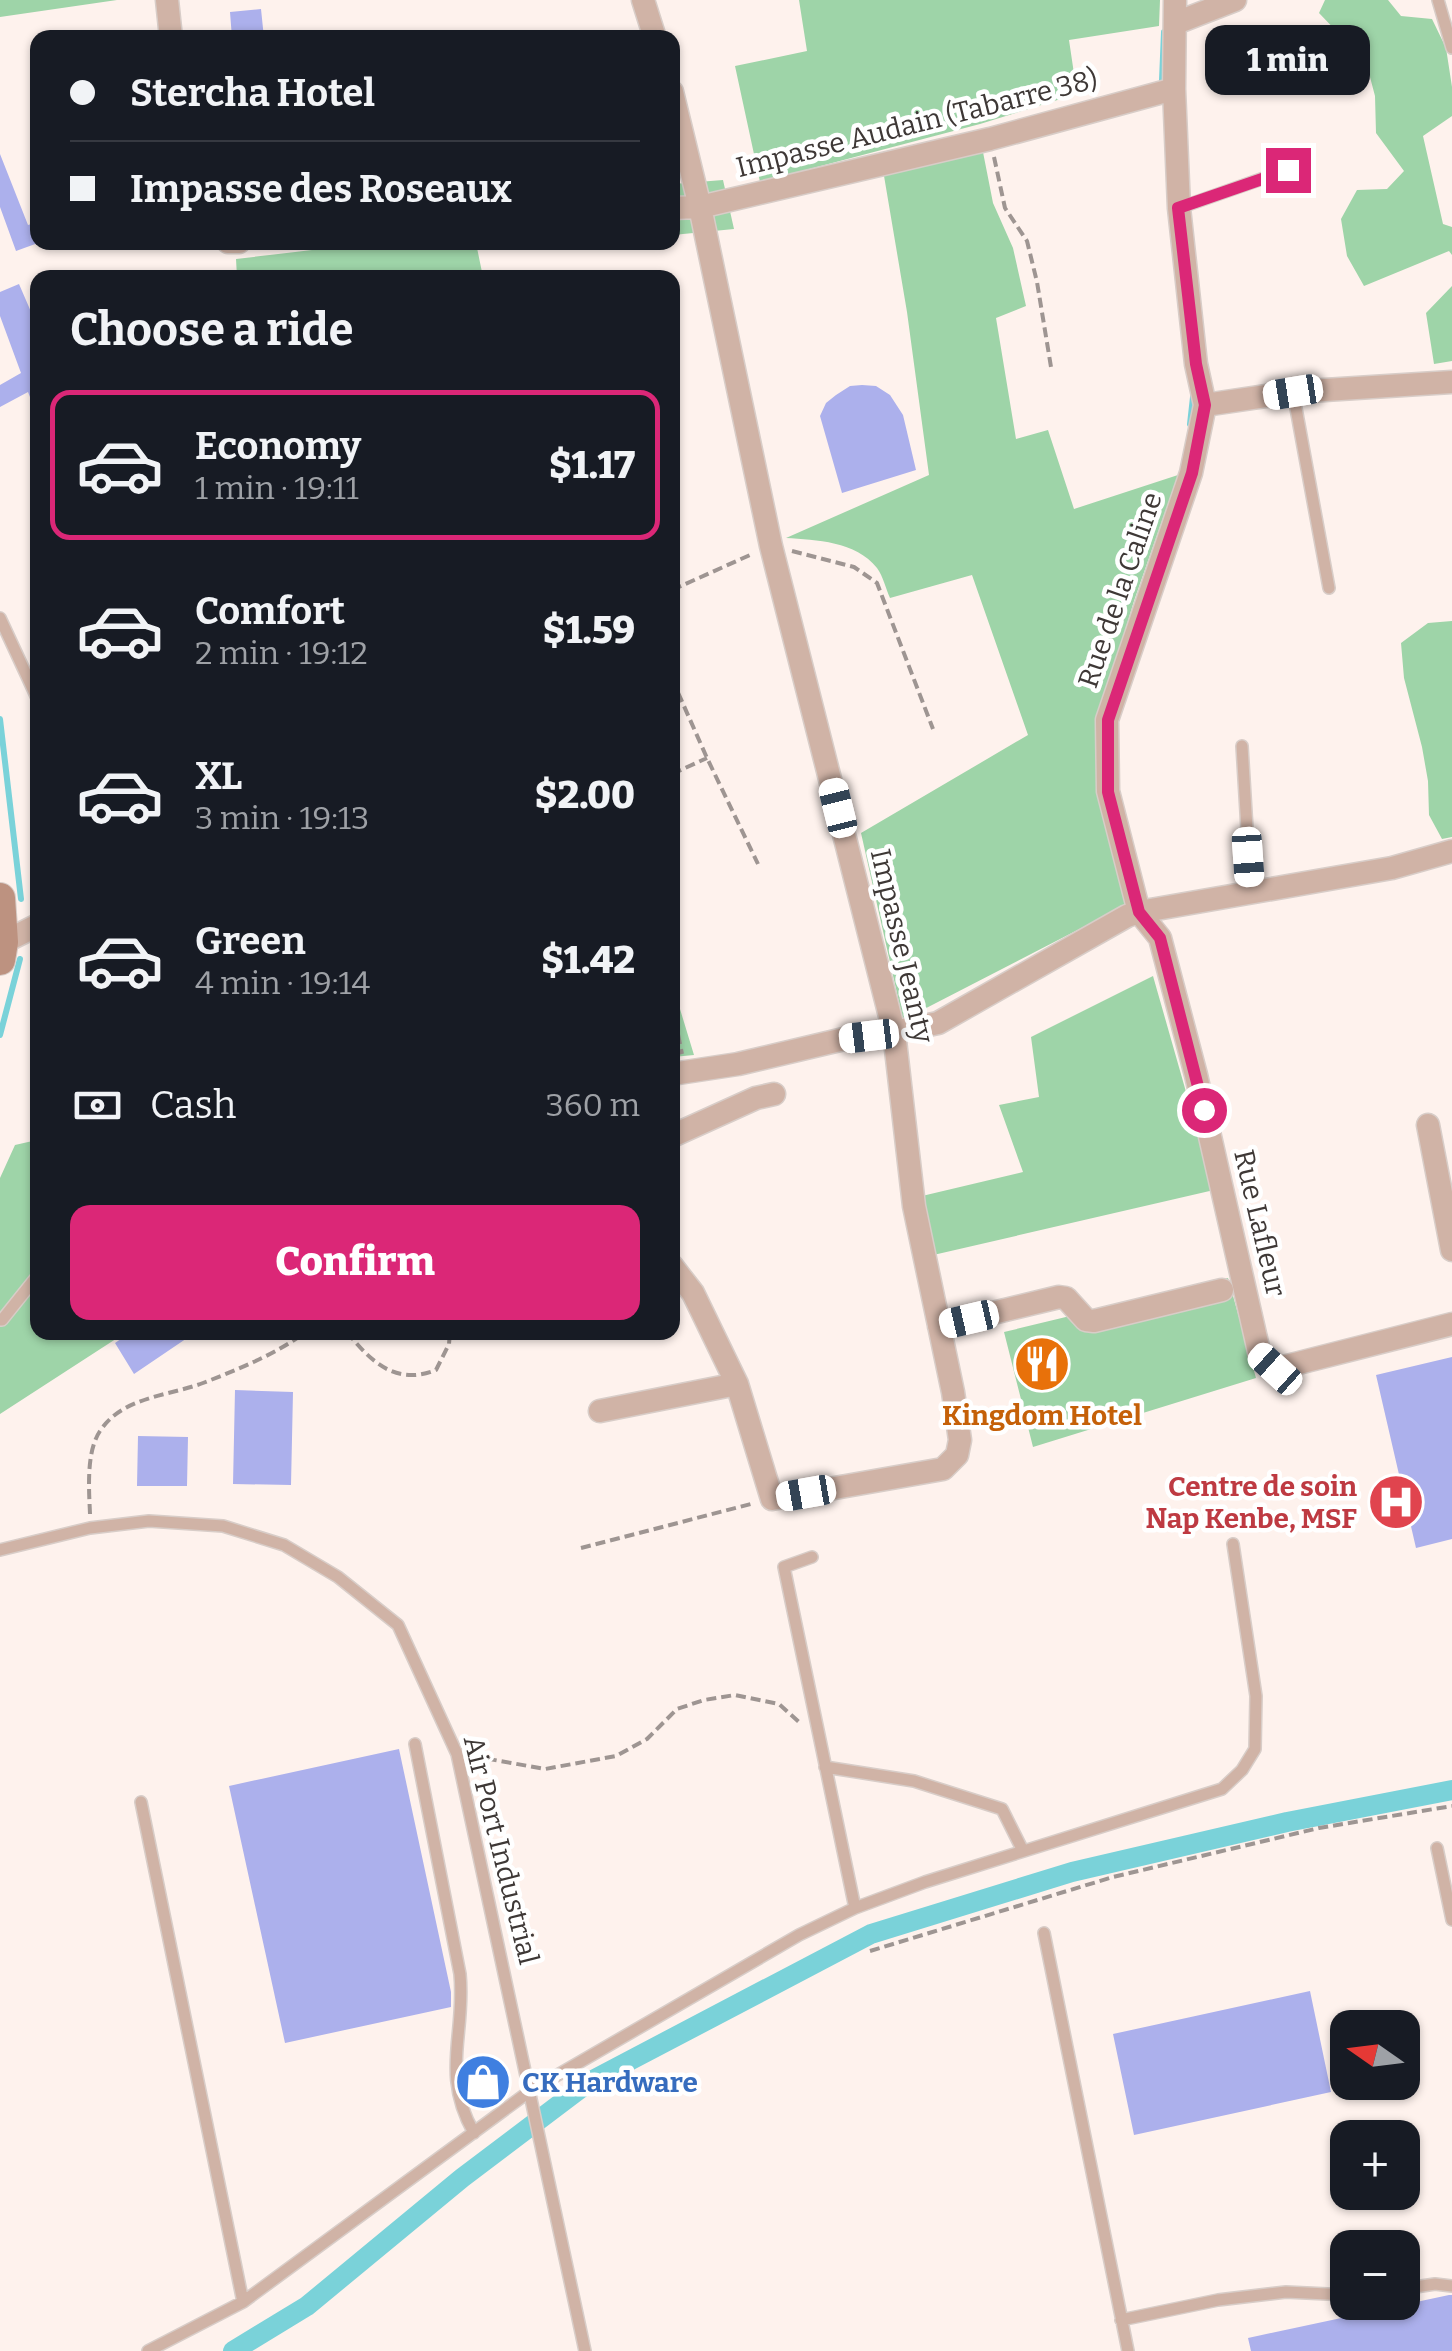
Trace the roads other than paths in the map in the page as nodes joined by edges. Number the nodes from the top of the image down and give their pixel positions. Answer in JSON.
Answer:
{"nodes":[{"id":1,"x":167,"y":0,"type":"edge"},
{"id":2,"x":643,"y":0,"type":"edge"},
{"id":3,"x":1235,"y":0,"type":"edge"},
{"id":4,"x":1438,"y":0,"type":"edge"},
{"id":5,"x":1176,"y":12,"type":"edge"},
{"id":6,"x":171,"y":30,"type":"edge"},
{"id":7,"x":652,"y":30,"type":"edge"},
{"id":8,"x":1452,"y":48,"type":"edge"},
{"id":9,"x":1174,"y":89,"type":"junction"},
{"id":10,"x":680,"y":125,"type":"edge"},
{"id":11,"x":1288,"y":170,"type":"dead end"},
{"id":12,"x":700,"y":207,"type":"junction"},
{"id":13,"x":680,"y":208,"type":"edge"},
{"id":14,"x":1178,"y":208,"type":"junction"},
{"id":15,"x":1452,"y":382,"type":"edge"},
{"id":16,"x":1293,"y":392,"type":"junction"},
{"id":17,"x":1205,"y":405,"type":"junction"},
{"id":18,"x":1329,"y":588,"type":"dead end"},
{"id":19,"x":0,"y":618,"type":"edge"},
{"id":20,"x":30,"y":683,"type":"edge"},
{"id":21,"x":1242,"y":746,"type":"dead end"},
{"id":22,"x":1452,"y":851,"type":"edge"},
{"id":23,"x":1251,"y":894,"type":"junction"},
{"id":24,"x":0,"y":898,"type":"edge"},
{"id":25,"x":1139,"y":912,"type":"junction"},
{"id":26,"x":30,"y":930,"type":"edge"},
{"id":27,"x":1,"y":949,"type":"edge"},
{"id":28,"x":894,"y":1032,"type":"junction"},
{"id":29,"x":680,"y":1073,"type":"edge"},
{"id":30,"x":774,"y":1094,"type":"dead end"},
{"id":31,"x":1428,"y":1125,"type":"dead end"},
{"id":32,"x":680,"y":1132,"type":"edge"},
{"id":33,"x":1452,"y":1250,"type":"edge"},
{"id":34,"x":680,"y":1277,"type":"edge"},
{"id":35,"x":30,"y":1286,"type":"edge"},
{"id":36,"x":1222,"y":1290,"type":"dead end"},
{"id":37,"x":0,"y":1320,"type":"edge"},
{"id":38,"x":1452,"y":1324,"type":"edge"},
{"id":39,"x":939,"y":1326,"type":"junction"},
{"id":40,"x":737,"y":1384,"type":"junction"},
{"id":41,"x":600,"y":1412,"type":"dead end"},
{"id":42,"x":1234,"y":1544,"type":"dead end"},
{"id":43,"x":0,"y":1550,"type":"edge"},
{"id":44,"x":812,"y":1556,"type":"dead end"},
{"id":45,"x":415,"y":1744,"type":"dead end"},
{"id":46,"x":825,"y":1767,"type":"junction"},
{"id":47,"x":141,"y":1802,"type":"dead end"},
{"id":48,"x":1437,"y":1848,"type":"dead end"},
{"id":49,"x":1023,"y":1851,"type":"junction"},
{"id":50,"x":855,"y":1908,"type":"junction"},
{"id":51,"x":1452,"y":1920,"type":"edge"},
{"id":52,"x":1044,"y":1933,"type":"dead end"},
{"id":53,"x":532,"y":2097,"type":"junction"},
{"id":54,"x":474,"y":2134,"type":"junction"},
{"id":55,"x":1420,"y":2286,"type":"edge"},
{"id":56,"x":1452,"y":2286,"type":"edge"},
{"id":57,"x":1330,"y":2294,"type":"edge"},
{"id":58,"x":243,"y":2302,"type":"junction"},
{"id":59,"x":1122,"y":2320,"type":"junction"},
{"id":60,"x":148,"y":2351,"type":"edge"},
{"id":61,"x":584,"y":2351,"type":"edge"},
{"id":62,"x":1128,"y":2351,"type":"edge"}],
"edges":[{"from":1,"to":6,"type":"street"},
{"from":2,"to":7,"type":"street"},
{"from":3,"to":5,"type":"street"},
{"from":4,"to":8,"type":"lane"},
{"from":5,"to":9,"type":"street"},
{"from":9,"to":12,"type":"street","name":"Impasse Audain (Tabarre 38)"},
{"from":9,"to":14,"type":"street"},
{"from":10,"to":12,"type":"street","name":"Impasse Jeanty"},
{"from":11,"to":14,"type":"lane"},
{"from":12,"to":13,"type":"street","name":"Impasse Audain (Tabarre 38)"},
{"from":12,"to":28,"type":"street","name":"Impasse Jeanty"},
{"from":14,"to":17,"type":"street"},
{"from":15,"to":16,"type":"street"},
{"from":16,"to":17,"type":"street"},
{"from":16,"to":18,"type":"lane"},
{"from":17,"to":25,"type":"street","name":"Rue de la Caline"},
{"from":19,"to":20,"type":"lane"},
{"from":21,"to":23,"type":"lane"},
{"from":22,"to":23,"type":"street"},
{"from":23,"to":25,"type":"street"},
{"from":24,"to":27,"type":"main road"},
{"from":25,"to":28,"type":"street"},
{"from":25,"to":38,"type":"street","name":"Rue Lafleur"},
{"from":26,"to":27,"type":"street"},
{"from":28,"to":29,"type":"street"},
{"from":28,"to":39,"type":"street","name":"Impasse Jeanty"},
{"from":30,"to":32,"type":"street"},
{"from":31,"to":33,"type":"street"},
{"from":34,"to":40,"type":"street"},
{"from":35,"to":37,"type":"lane"},
{"from":36,"to":39,"type":"street"},
{"from":39,"to":40,"type":"street","name":"Impasse Jeanty"},
{"from":40,"to":41,"type":"street"},
{"from":42,"to":49,"type":"lane"},
{"from":43,"to":53,"type":"lane","name":"Air Port Industrial"},
{"from":44,"to":46,"type":"lane"},
{"from":45,"to":54,"type":"lane"},
{"from":46,"to":49,"type":"lane"},
{"from":46,"to":50,"type":"lane"},
{"from":47,"to":58,"type":"lane"},
{"from":48,"to":51,"type":"lane"},
{"from":49,"to":50,"type":"lane"},
{"from":50,"to":53,"type":"lane"},
{"from":52,"to":59,"type":"lane"},
{"from":53,"to":54,"type":"lane"},
{"from":53,"to":61,"type":"lane","name":"Air Port Industrial"},
{"from":54,"to":58,"type":"lane"},
{"from":55,"to":56,"type":"lane"},
{"from":57,"to":59,"type":"lane"},
{"from":58,"to":60,"type":"lane"},
{"from":59,"to":62,"type":"lane"}]}
